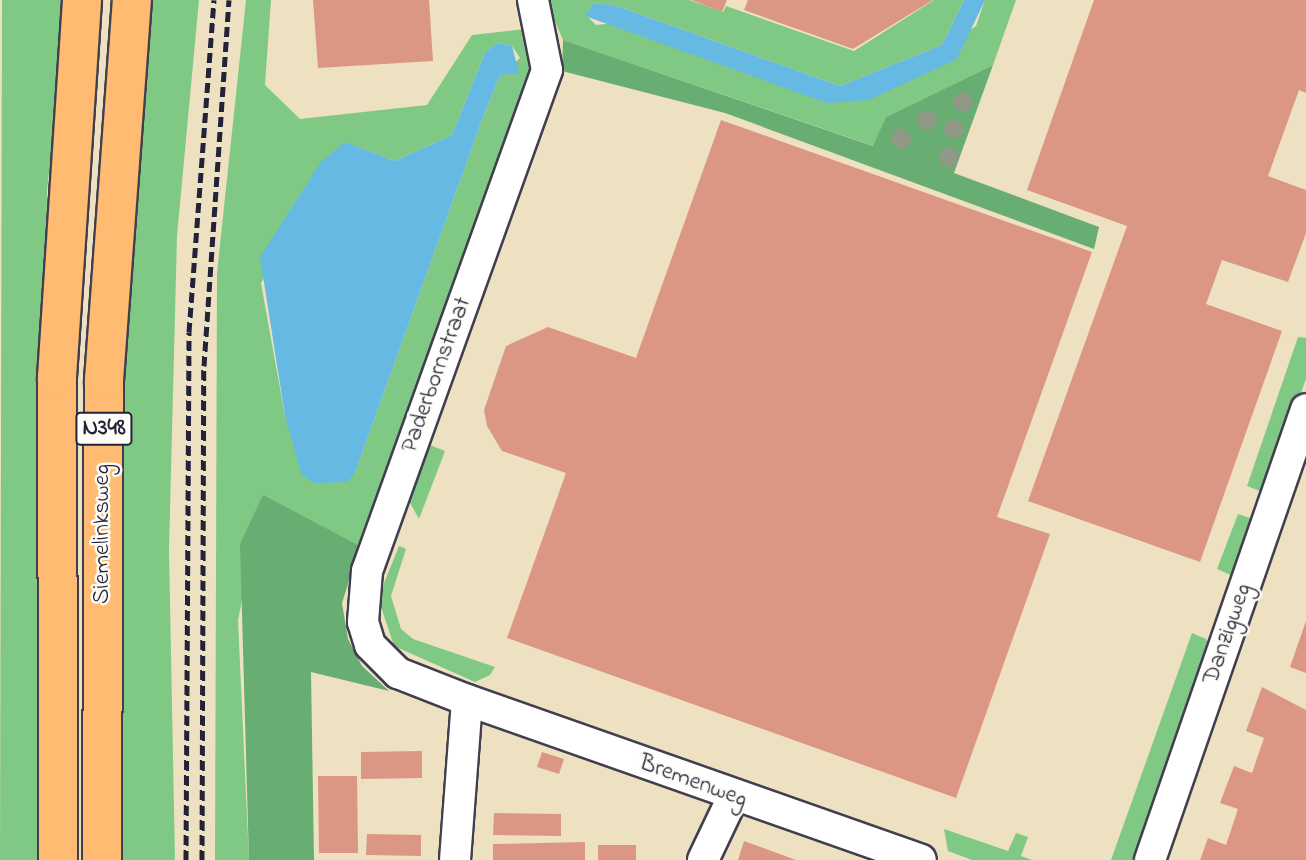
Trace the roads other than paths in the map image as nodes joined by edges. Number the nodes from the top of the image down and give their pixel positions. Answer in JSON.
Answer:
{"nodes":[{"id":1,"x":82,"y":0,"type":"edge"},
{"id":2,"x":132,"y":0,"type":"edge"},
{"id":3,"x":533,"y":0,"type":"edge"},
{"id":4,"x":1306,"y":409,"type":"edge"},
{"id":5,"x":467,"y":700,"type":"junction"},
{"id":6,"x":733,"y":797,"type":"junction"},
{"id":7,"x":58,"y":860,"type":"edge"},
{"id":8,"x":102,"y":860,"type":"edge"},
{"id":9,"x":455,"y":860,"type":"edge"},
{"id":10,"x":703,"y":860,"type":"edge"},
{"id":11,"x":921,"y":860,"type":"edge"},
{"id":12,"x":1150,"y":860,"type":"edge"}],
"edges":[{"from":1,"to":7,"type":"main road","name":"Siemelinksweg","number":"N348"},
{"from":2,"to":8,"type":"main road","name":"Siemelinksweg","number":"N348"},
{"from":3,"to":5,"type":"street","name":"Paderbornstraat"},
{"from":4,"to":12,"type":"street","name":"Danzigweg"},
{"from":5,"to":6,"type":"street","name":"Bremenweg"},
{"from":5,"to":9,"type":"street"},
{"from":6,"to":10,"type":"street"},
{"from":6,"to":11,"type":"street","name":"Bremenweg"}]}
